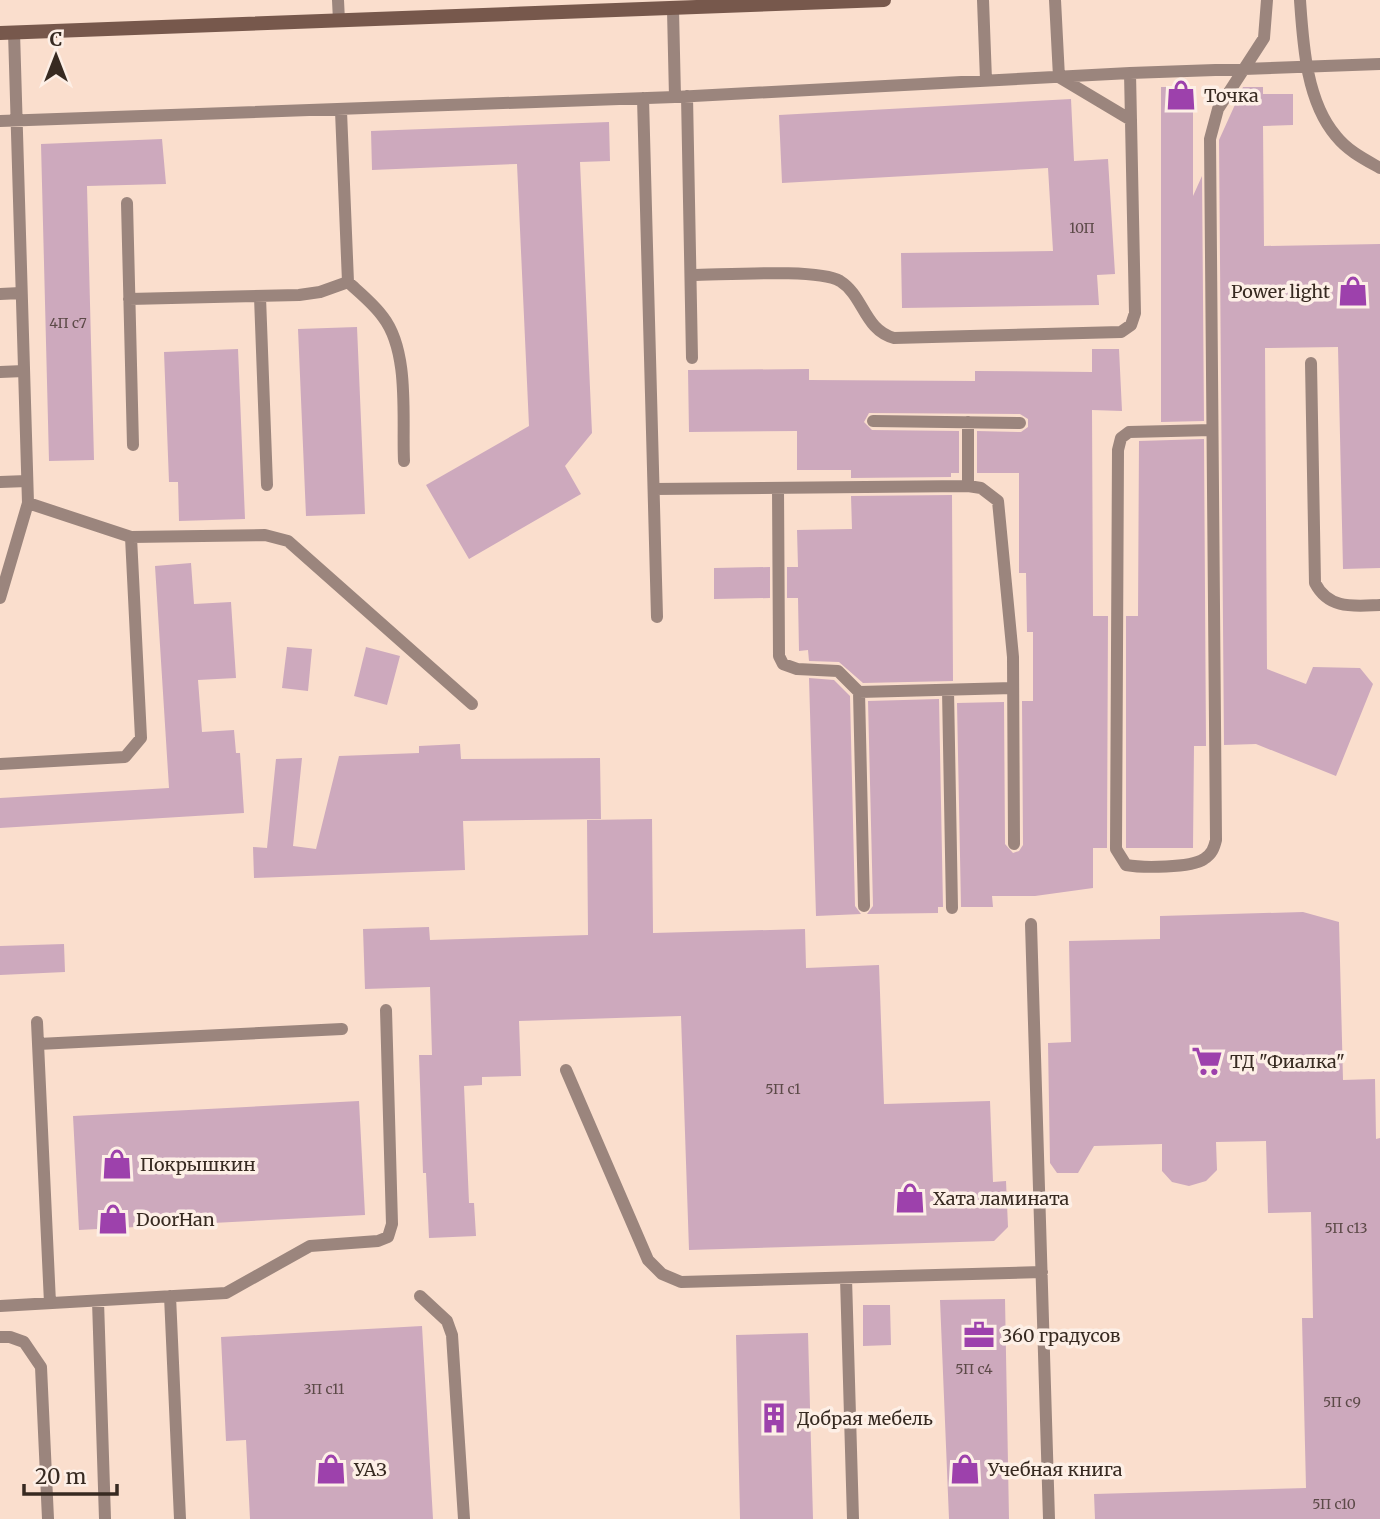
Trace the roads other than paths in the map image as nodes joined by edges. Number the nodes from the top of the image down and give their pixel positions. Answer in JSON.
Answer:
{"nodes":[{"id":1,"x":338,"y":0,"type":"edge"},
{"id":2,"x":884,"y":0,"type":"edge"},
{"id":3,"x":983,"y":0,"type":"edge"},
{"id":4,"x":1055,"y":0,"type":"edge"},
{"id":5,"x":1267,"y":0,"type":"edge"},
{"id":6,"x":1300,"y":0,"type":"edge"},
{"id":7,"x":673,"y":10,"type":"junction"},
{"id":8,"x":339,"y":21,"type":"junction"},
{"id":9,"x":7,"y":32,"type":"edge"},
{"id":10,"x":1380,"y":64,"type":"edge"},
{"id":11,"x":1308,"y":66,"type":"junction"},
{"id":12,"x":1244,"y":68,"type":"junction"},
{"id":13,"x":1130,"y":73,"type":"junction"},
{"id":14,"x":1059,"y":77,"type":"junction"},
{"id":15,"x":986,"y":80,"type":"junction"},
{"id":16,"x":681,"y":97,"type":"junction"},
{"id":17,"x":643,"y":98,"type":"junction"},
{"id":18,"x":341,"y":110,"type":"junction"},
{"id":19,"x":16,"y":120,"type":"junction"},
{"id":20,"x":1131,"y":120,"type":"junction"},
{"id":21,"x":0,"y":121,"type":"edge"},
{"id":22,"x":1380,"y":168,"type":"edge"},
{"id":23,"x":127,"y":203,"type":"dead end"},
{"id":24,"x":691,"y":275,"type":"junction"},
{"id":25,"x":348,"y":282,"type":"junction"},
{"id":26,"x":21,"y":293,"type":"junction"},
{"id":27,"x":0,"y":294,"type":"edge"},
{"id":28,"x":260,"y":297,"type":"junction"},
{"id":29,"x":129,"y":299,"type":"junction"},
{"id":30,"x":692,"y":358,"type":"dead end"},
{"id":31,"x":1311,"y":363,"type":"dead end"},
{"id":32,"x":24,"y":371,"type":"junction"},
{"id":33,"x":0,"y":372,"type":"edge"},
{"id":34,"x":873,"y":421,"type":"dead end"},
{"id":35,"x":968,"y":422,"type":"junction"},
{"id":36,"x":1020,"y":423,"type":"dead end"},
{"id":37,"x":1212,"y":430,"type":"junction"},
{"id":38,"x":133,"y":445,"type":"dead end"},
{"id":39,"x":404,"y":461,"type":"dead end"},
{"id":40,"x":27,"y":481,"type":"junction"},
{"id":41,"x":0,"y":482,"type":"edge"},
{"id":42,"x":267,"y":485,"type":"dead end"},
{"id":43,"x":968,"y":486,"type":"junction"},
{"id":44,"x":778,"y":488,"type":"junction"},
{"id":45,"x":654,"y":489,"type":"junction"},
{"id":46,"x":28,"y":503,"type":"junction"},
{"id":47,"x":131,"y":537,"type":"junction"},
{"id":48,"x":0,"y":598,"type":"edge"},
{"id":49,"x":1380,"y":605,"type":"edge"},
{"id":50,"x":657,"y":617,"type":"dead end"},
{"id":51,"x":1013,"y":688,"type":"junction"},
{"id":52,"x":948,"y":690,"type":"junction"},
{"id":53,"x":859,"y":692,"type":"junction"},
{"id":54,"x":472,"y":704,"type":"dead end"},
{"id":55,"x":0,"y":764,"type":"edge"},
{"id":56,"x":1014,"y":844,"type":"dead end"},
{"id":57,"x":864,"y":906,"type":"dead end"},
{"id":58,"x":952,"y":908,"type":"dead end"},
{"id":59,"x":1031,"y":924,"type":"dead end"},
{"id":60,"x":386,"y":1010,"type":"dead end"},
{"id":61,"x":37,"y":1022,"type":"dead end"},
{"id":62,"x":342,"y":1029,"type":"dead end"},
{"id":63,"x":37,"y":1044,"type":"junction"},
{"id":64,"x":566,"y":1070,"type":"dead end"},
{"id":65,"x":1042,"y":1272,"type":"junction"},
{"id":66,"x":846,"y":1278,"type":"junction"},
{"id":67,"x":170,"y":1296,"type":"junction"},
{"id":68,"x":419,"y":1296,"type":"dead end"},
{"id":69,"x":98,"y":1301,"type":"junction"},
{"id":70,"x":50,"y":1303,"type":"junction"},
{"id":71,"x":0,"y":1306,"type":"edge"},
{"id":72,"x":0,"y":1337,"type":"edge"},
{"id":73,"x":48,"y":1519,"type":"edge"},
{"id":74,"x":105,"y":1519,"type":"edge"},
{"id":75,"x":180,"y":1519,"type":"edge"},
{"id":76,"x":464,"y":1519,"type":"edge"},
{"id":77,"x":853,"y":1519,"type":"edge"},
{"id":78,"x":1049,"y":1519,"type":"edge"}],
"edges":[{"from":1,"to":8,"type":"lane"},
{"from":2,"to":7,"type":"main road"},
{"from":3,"to":15,"type":"lane"},
{"from":4,"to":14,"type":"lane"},
{"from":5,"to":12,"type":"lane"},
{"from":6,"to":11,"type":"lane"},
{"from":7,"to":8,"type":"main road"},
{"from":7,"to":16,"type":"lane"},
{"from":8,"to":9,"type":"main road"},
{"from":9,"to":19,"type":"lane"},
{"from":10,"to":11,"type":"lane"},
{"from":11,"to":12,"type":"lane"},
{"from":11,"to":22,"type":"lane"},
{"from":12,"to":13,"type":"lane"},
{"from":12,"to":37,"type":"lane"},
{"from":13,"to":14,"type":"lane"},
{"from":13,"to":20,"type":"lane"},
{"from":14,"to":15,"type":"lane"},
{"from":14,"to":20,"type":"lane"},
{"from":15,"to":16,"type":"lane"},
{"from":16,"to":17,"type":"lane"},
{"from":16,"to":24,"type":"lane"},
{"from":17,"to":18,"type":"lane"},
{"from":17,"to":45,"type":"lane"},
{"from":18,"to":19,"type":"lane"},
{"from":18,"to":25,"type":"lane"},
{"from":19,"to":21,"type":"lane"},
{"from":19,"to":26,"type":"lane"},
{"from":20,"to":24,"type":"lane"},
{"from":23,"to":29,"type":"lane"},
{"from":24,"to":30,"type":"lane"},
{"from":25,"to":28,"type":"lane"},
{"from":25,"to":39,"type":"lane"},
{"from":26,"to":27,"type":"lane"},
{"from":26,"to":32,"type":"lane"},
{"from":28,"to":29,"type":"lane"},
{"from":28,"to":42,"type":"lane"},
{"from":29,"to":38,"type":"lane"},
{"from":31,"to":49,"type":"lane"},
{"from":32,"to":33,"type":"lane"},
{"from":32,"to":40,"type":"lane"},
{"from":34,"to":35,"type":"lane"},
{"from":35,"to":36,"type":"lane"},
{"from":35,"to":43,"type":"lane"},
{"from":37,"to":37,"type":"lane"},
{"from":40,"to":41,"type":"lane"},
{"from":40,"to":46,"type":"lane"},
{"from":43,"to":44,"type":"lane"},
{"from":43,"to":51,"type":"lane"},
{"from":44,"to":45,"type":"lane"},
{"from":44,"to":53,"type":"lane"},
{"from":45,"to":50,"type":"lane"},
{"from":46,"to":47,"type":"lane"},
{"from":46,"to":48,"type":"lane"},
{"from":47,"to":54,"type":"lane"},
{"from":47,"to":55,"type":"lane"},
{"from":51,"to":52,"type":"lane"},
{"from":51,"to":56,"type":"lane"},
{"from":52,"to":53,"type":"lane"},
{"from":52,"to":58,"type":"lane"},
{"from":53,"to":57,"type":"lane"},
{"from":59,"to":65,"type":"lane"},
{"from":60,"to":67,"type":"lane"},
{"from":61,"to":63,"type":"lane"},
{"from":62,"to":63,"type":"lane"},
{"from":63,"to":70,"type":"lane"},
{"from":64,"to":66,"type":"lane"},
{"from":65,"to":66,"type":"lane"},
{"from":65,"to":78,"type":"lane"},
{"from":66,"to":77,"type":"lane"},
{"from":67,"to":69,"type":"lane"},
{"from":67,"to":75,"type":"lane"},
{"from":68,"to":76,"type":"lane"},
{"from":69,"to":70,"type":"lane"},
{"from":69,"to":74,"type":"lane"},
{"from":70,"to":71,"type":"lane"},
{"from":72,"to":73,"type":"lane"}]}
